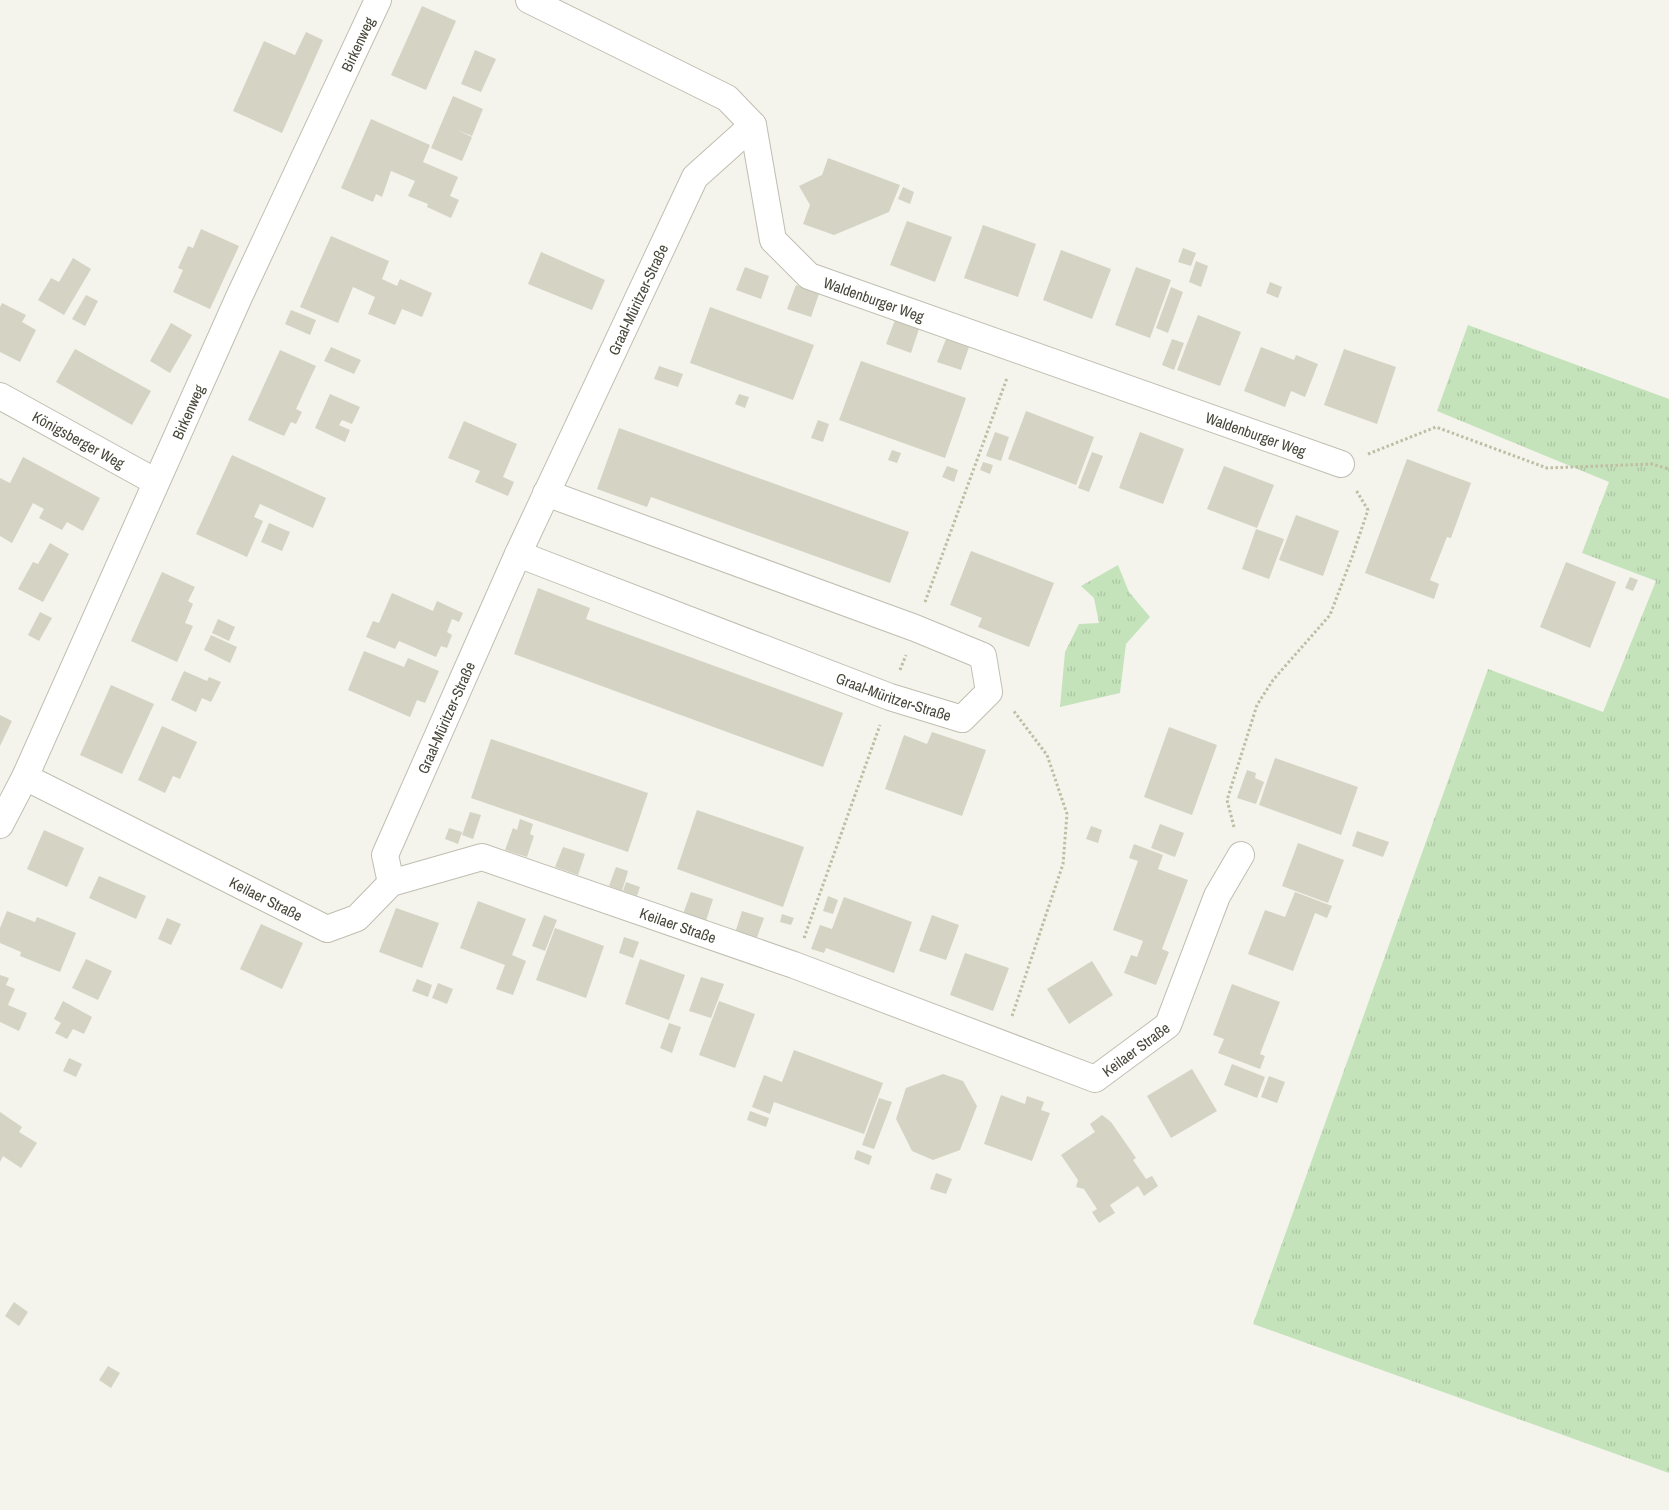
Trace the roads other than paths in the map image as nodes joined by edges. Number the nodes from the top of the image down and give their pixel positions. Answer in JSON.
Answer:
{"nodes":[{"id":1,"x":378,"y":0,"type":"edge"},
{"id":2,"x":529,"y":0,"type":"edge"},
{"id":3,"x":753,"y":125,"type":"junction"},
{"id":4,"x":0,"y":396,"type":"edge"},
{"id":5,"x":1341,"y":464,"type":"road end"},
{"id":6,"x":156,"y":482,"type":"junction"},
{"id":7,"x":546,"y":493,"type":"junction"},
{"id":8,"x":518,"y":554,"type":"junction"},
{"id":9,"x":24,"y":777,"type":"junction"},
{"id":10,"x":0,"y":826,"type":"edge"},
{"id":11,"x":1240,"y":855,"type":"road end"},
{"id":12,"x":391,"y":883,"type":"junction"}],
"edges":[{"from":1,"to":6,"type":"street","name":"Birkenweg"},
{"from":2,"to":3,"type":"street"},
{"from":3,"to":5,"type":"street","name":"Waldenburger Weg"},
{"from":3,"to":7,"type":"street","name":"Graal-Müritzer-Straße"},
{"from":4,"to":6,"type":"street","name":"Königsberger Weg"},
{"from":6,"to":9,"type":"street","name":"Birkenweg"},
{"from":7,"to":8,"type":"street","name":"Graal-Müritzer-Straße"},
{"from":7,"to":8,"type":"street","name":"Graal-Müritzer-Straße"},
{"from":8,"to":12,"type":"street","name":"Graal-Müritzer-Straße"},
{"from":9,"to":10,"type":"street","name":"Birkenweg"},
{"from":9,"to":12,"type":"street","name":"Keilaer Straße"},
{"from":11,"to":12,"type":"street","name":"Keilaer Straße"}]}
